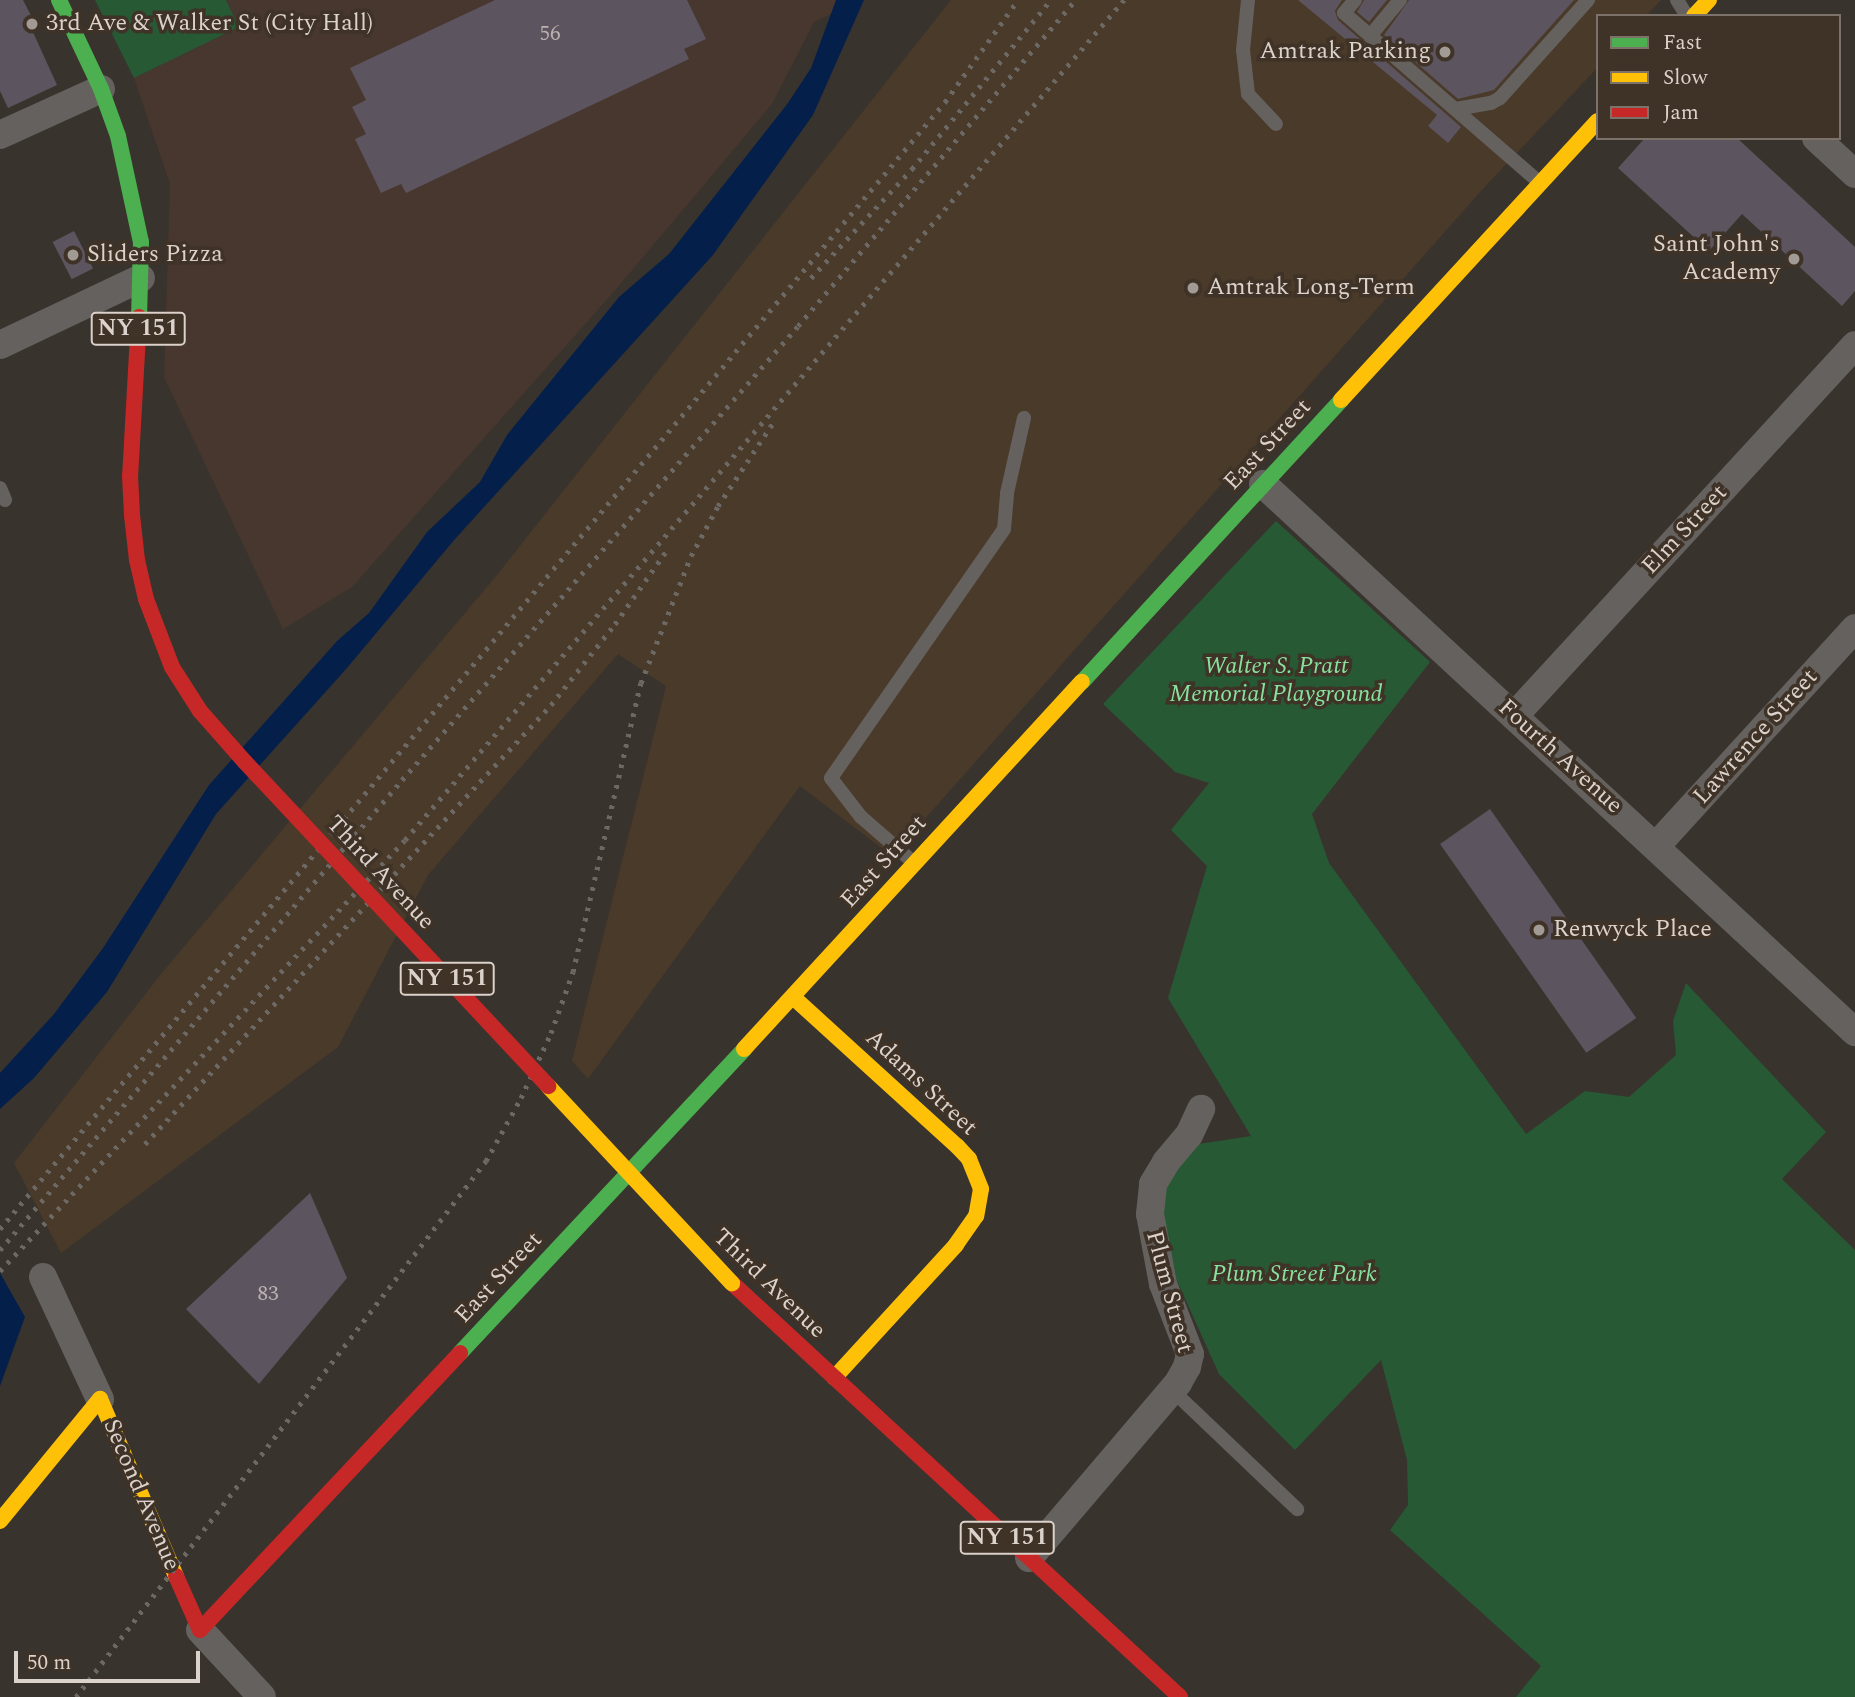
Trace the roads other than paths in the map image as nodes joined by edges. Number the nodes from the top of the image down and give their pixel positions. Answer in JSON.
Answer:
{"nodes":[{"id":1,"x":59,"y":0,"type":"edge"},
{"id":2,"x":1248,"y":0,"type":"edge"},
{"id":3,"x":1355,"y":0,"type":"edge"},
{"id":4,"x":1400,"y":0,"type":"edge"},
{"id":5,"x":1588,"y":0,"type":"edge"},
{"id":6,"x":1709,"y":0,"type":"edge"},
{"id":7,"x":1696,"y":14,"type":"edge"},
{"id":8,"x":1370,"y":36,"type":"junction"},
{"id":9,"x":102,"y":89,"type":"junction"},
{"id":10,"x":1456,"y":109,"type":"junction"},
{"id":11,"x":1596,"y":123,"type":"edge"},
{"id":12,"x":1276,"y":124,"type":"dead end"},
{"id":13,"x":0,"y":135,"type":"edge"},
{"id":14,"x":1818,"y":140,"type":"edge"},
{"id":15,"x":1855,"y":174,"type":"edge"},
{"id":16,"x":1540,"y":183,"type":"junction"},
{"id":17,"x":141,"y":278,"type":"junction"},
{"id":18,"x":0,"y":345,"type":"edge"},
{"id":19,"x":1855,"y":345,"type":"edge"},
{"id":20,"x":1024,"y":418,"type":"dead end"},
{"id":21,"x":1263,"y":484,"type":"junction"},
{"id":22,"x":1855,"y":628,"type":"edge"},
{"id":23,"x":1515,"y":715,"type":"junction"},
{"id":24,"x":1657,"y":845,"type":"junction"},
{"id":25,"x":914,"y":863,"type":"junction"},
{"id":26,"x":793,"y":997,"type":"junction"},
{"id":27,"x":1855,"y":1031,"type":"edge"},
{"id":28,"x":1201,"y":1109,"type":"dead end"},
{"id":29,"x":43,"y":1277,"type":"dead end"},
{"id":30,"x":834,"y":1378,"type":"junction"},
{"id":31,"x":1172,"y":1390,"type":"junction"},
{"id":32,"x":100,"y":1399,"type":"junction"},
{"id":33,"x":1297,"y":1508,"type":"dead end"},
{"id":34,"x":0,"y":1521,"type":"edge"},
{"id":35,"x":1029,"y":1558,"type":"junction"},
{"id":36,"x":200,"y":1630,"type":"junction"},
{"id":37,"x":262,"y":1697,"type":"edge"},
{"id":38,"x":1181,"y":1697,"type":"edge"}],
"edges":[{"from":1,"to":9,"type":"street","name":"Third Avenue","number":"NY 151"},
{"from":2,"to":12,"type":"lane"},
{"from":3,"to":8,"type":"lane"},
{"from":4,"to":8,"type":"lane"},
{"from":5,"to":10,"type":"lane"},
{"from":6,"to":7,"type":"street"},
{"from":8,"to":10,"type":"lane"},
{"from":9,"to":13,"type":"street"},
{"from":9,"to":17,"type":"street","name":"Third Avenue","number":"NY 151"},
{"from":10,"to":16,"type":"lane"},
{"from":11,"to":16,"type":"street","name":"East Street"},
{"from":14,"to":15,"type":"street"},
{"from":16,"to":21,"type":"street","name":"East Street"},
{"from":17,"to":18,"type":"street"},
{"from":17,"to":30,"type":"street","name":"Third Avenue","number":"NY 151","bridge":true},
{"from":19,"to":23,"type":"street","name":"Elm Street"},
{"from":20,"to":25,"type":"lane"},
{"from":21,"to":23,"type":"street","name":"Fourth Avenue"},
{"from":21,"to":25,"type":"street","name":"East Street"},
{"from":22,"to":24,"type":"street","name":"Lawrence Street"},
{"from":23,"to":24,"type":"street","name":"Fourth Avenue"},
{"from":24,"to":27,"type":"street","name":"Fourth Avenue"},
{"from":25,"to":26,"type":"street","name":"East Street"},
{"from":26,"to":30,"type":"street","name":"Adams Street"},
{"from":26,"to":36,"type":"street","name":"East Street"},
{"from":28,"to":31,"type":"street","name":"Plum Street"},
{"from":29,"to":32,"type":"street","name":"Second Avenue"},
{"from":30,"to":35,"type":"street","name":"Third Avenue","number":"NY 151"},
{"from":31,"to":33,"type":"lane"},
{"from":31,"to":35,"type":"street","name":"Plum Street"},
{"from":32,"to":34,"type":"street"},
{"from":32,"to":36,"type":"street","name":"Second Avenue"},
{"from":35,"to":38,"type":"street","name":"Third Avenue","number":"NY 151"},
{"from":36,"to":37,"type":"street","name":"Second Avenue"}]}
